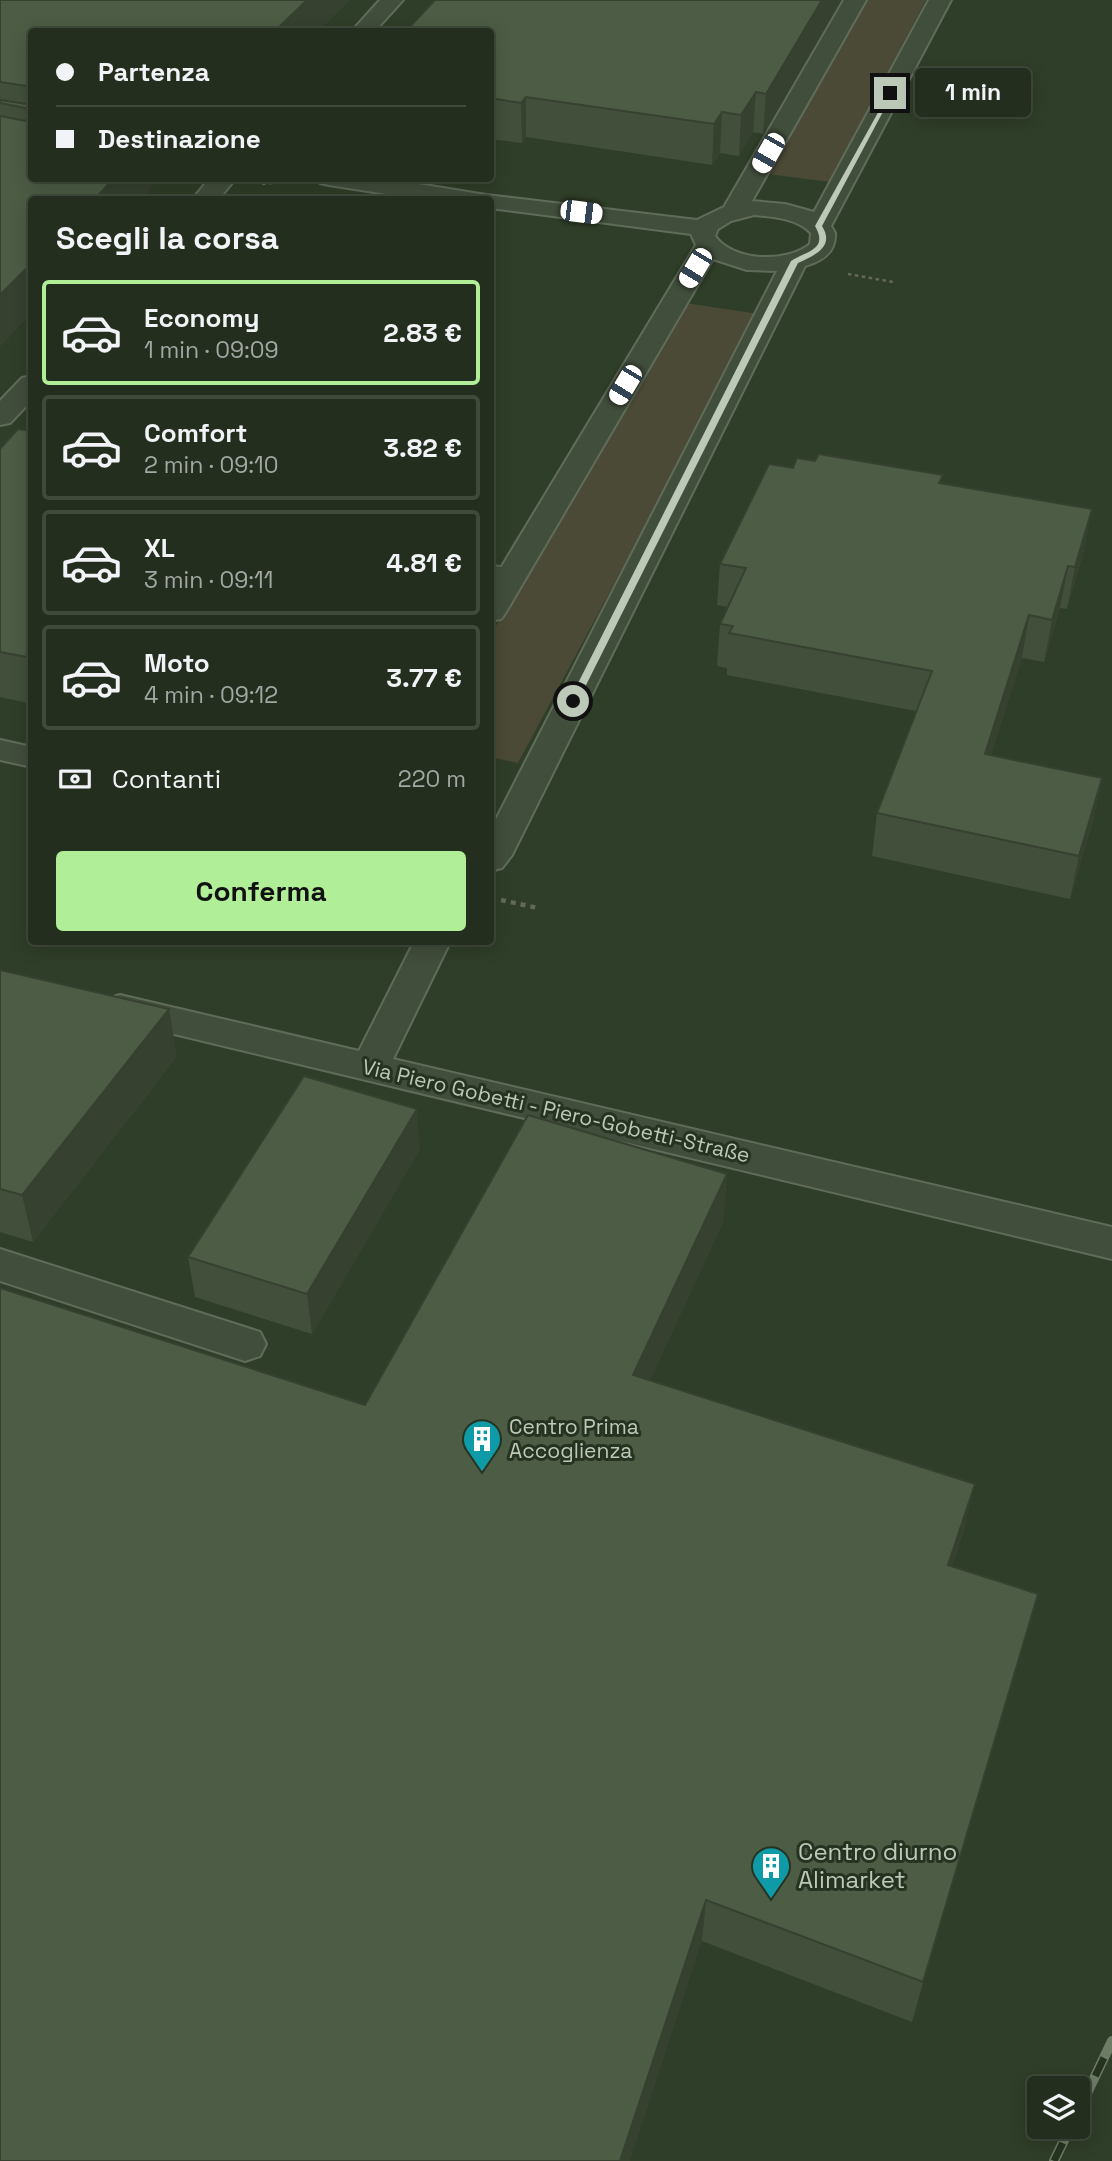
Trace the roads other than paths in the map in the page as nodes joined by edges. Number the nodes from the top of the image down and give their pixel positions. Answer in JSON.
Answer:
{"nodes":[{"id":1,"x":392,"y":0,"type":"edge"},
{"id":2,"x":855,"y":0,"type":"edge"},
{"id":3,"x":940,"y":0,"type":"edge"},
{"id":4,"x":366,"y":28,"type":"edge"},
{"id":5,"x":220,"y":182,"type":"edge"},
{"id":6,"x":356,"y":182,"type":"edge"},
{"id":7,"x":208,"y":196,"type":"edge"},
{"id":8,"x":451,"y":196,"type":"edge"},
{"id":9,"x":494,"y":202,"type":"edge"},
{"id":10,"x":735,"y":211,"type":"junction"},
{"id":11,"x":819,"y":226,"type":"junction"},
{"id":12,"x":712,"y":245,"type":"junction"},
{"id":13,"x":795,"y":261,"type":"junction"},
{"id":14,"x":28,"y":388,"type":"edge"},
{"id":15,"x":0,"y":417,"type":"edge"},
{"id":16,"x":501,"y":572,"type":"edge"},
{"id":17,"x":494,"y":597,"type":"edge"},
{"id":18,"x":0,"y":750,"type":"edge"},
{"id":19,"x":28,"y":756,"type":"edge"},
{"id":20,"x":494,"y":853,"type":"edge"},
{"id":21,"x":431,"y":945,"type":"edge"},
{"id":22,"x":93,"y":1001,"type":"edge"},
{"id":23,"x":370,"y":1067,"type":"junction"},
{"id":24,"x":1112,"y":1243,"type":"edge"},
{"id":25,"x":0,"y":1265,"type":"edge"},
{"id":26,"x":245,"y":1344,"type":"dead end"}],
"edges":[{"from":1,"to":4,"type":"street"},
{"from":2,"to":10,"type":"street"},
{"from":3,"to":11,"type":"street"},
{"from":5,"to":7,"type":"street"},
{"from":6,"to":8,"type":"street"},
{"from":9,"to":12,"type":"street"},
{"from":10,"to":11,"type":"street"},
{"from":10,"to":12,"type":"street"},
{"from":11,"to":13,"type":"street"},
{"from":12,"to":13,"type":"street"},
{"from":12,"to":16,"type":"street"},
{"from":13,"to":20,"type":"street"},
{"from":14,"to":15,"type":"street"},
{"from":16,"to":17,"type":"street"},
{"from":18,"to":19,"type":"street"},
{"from":21,"to":23,"type":"street"},
{"from":22,"to":23,"type":"street","name":"Via Piero Gobetti - Piero-Gobetti-Straße"},
{"from":23,"to":24,"type":"street","name":"Via Piero Gobetti - Piero-Gobetti-Straße"},
{"from":25,"to":26,"type":"street"}]}
